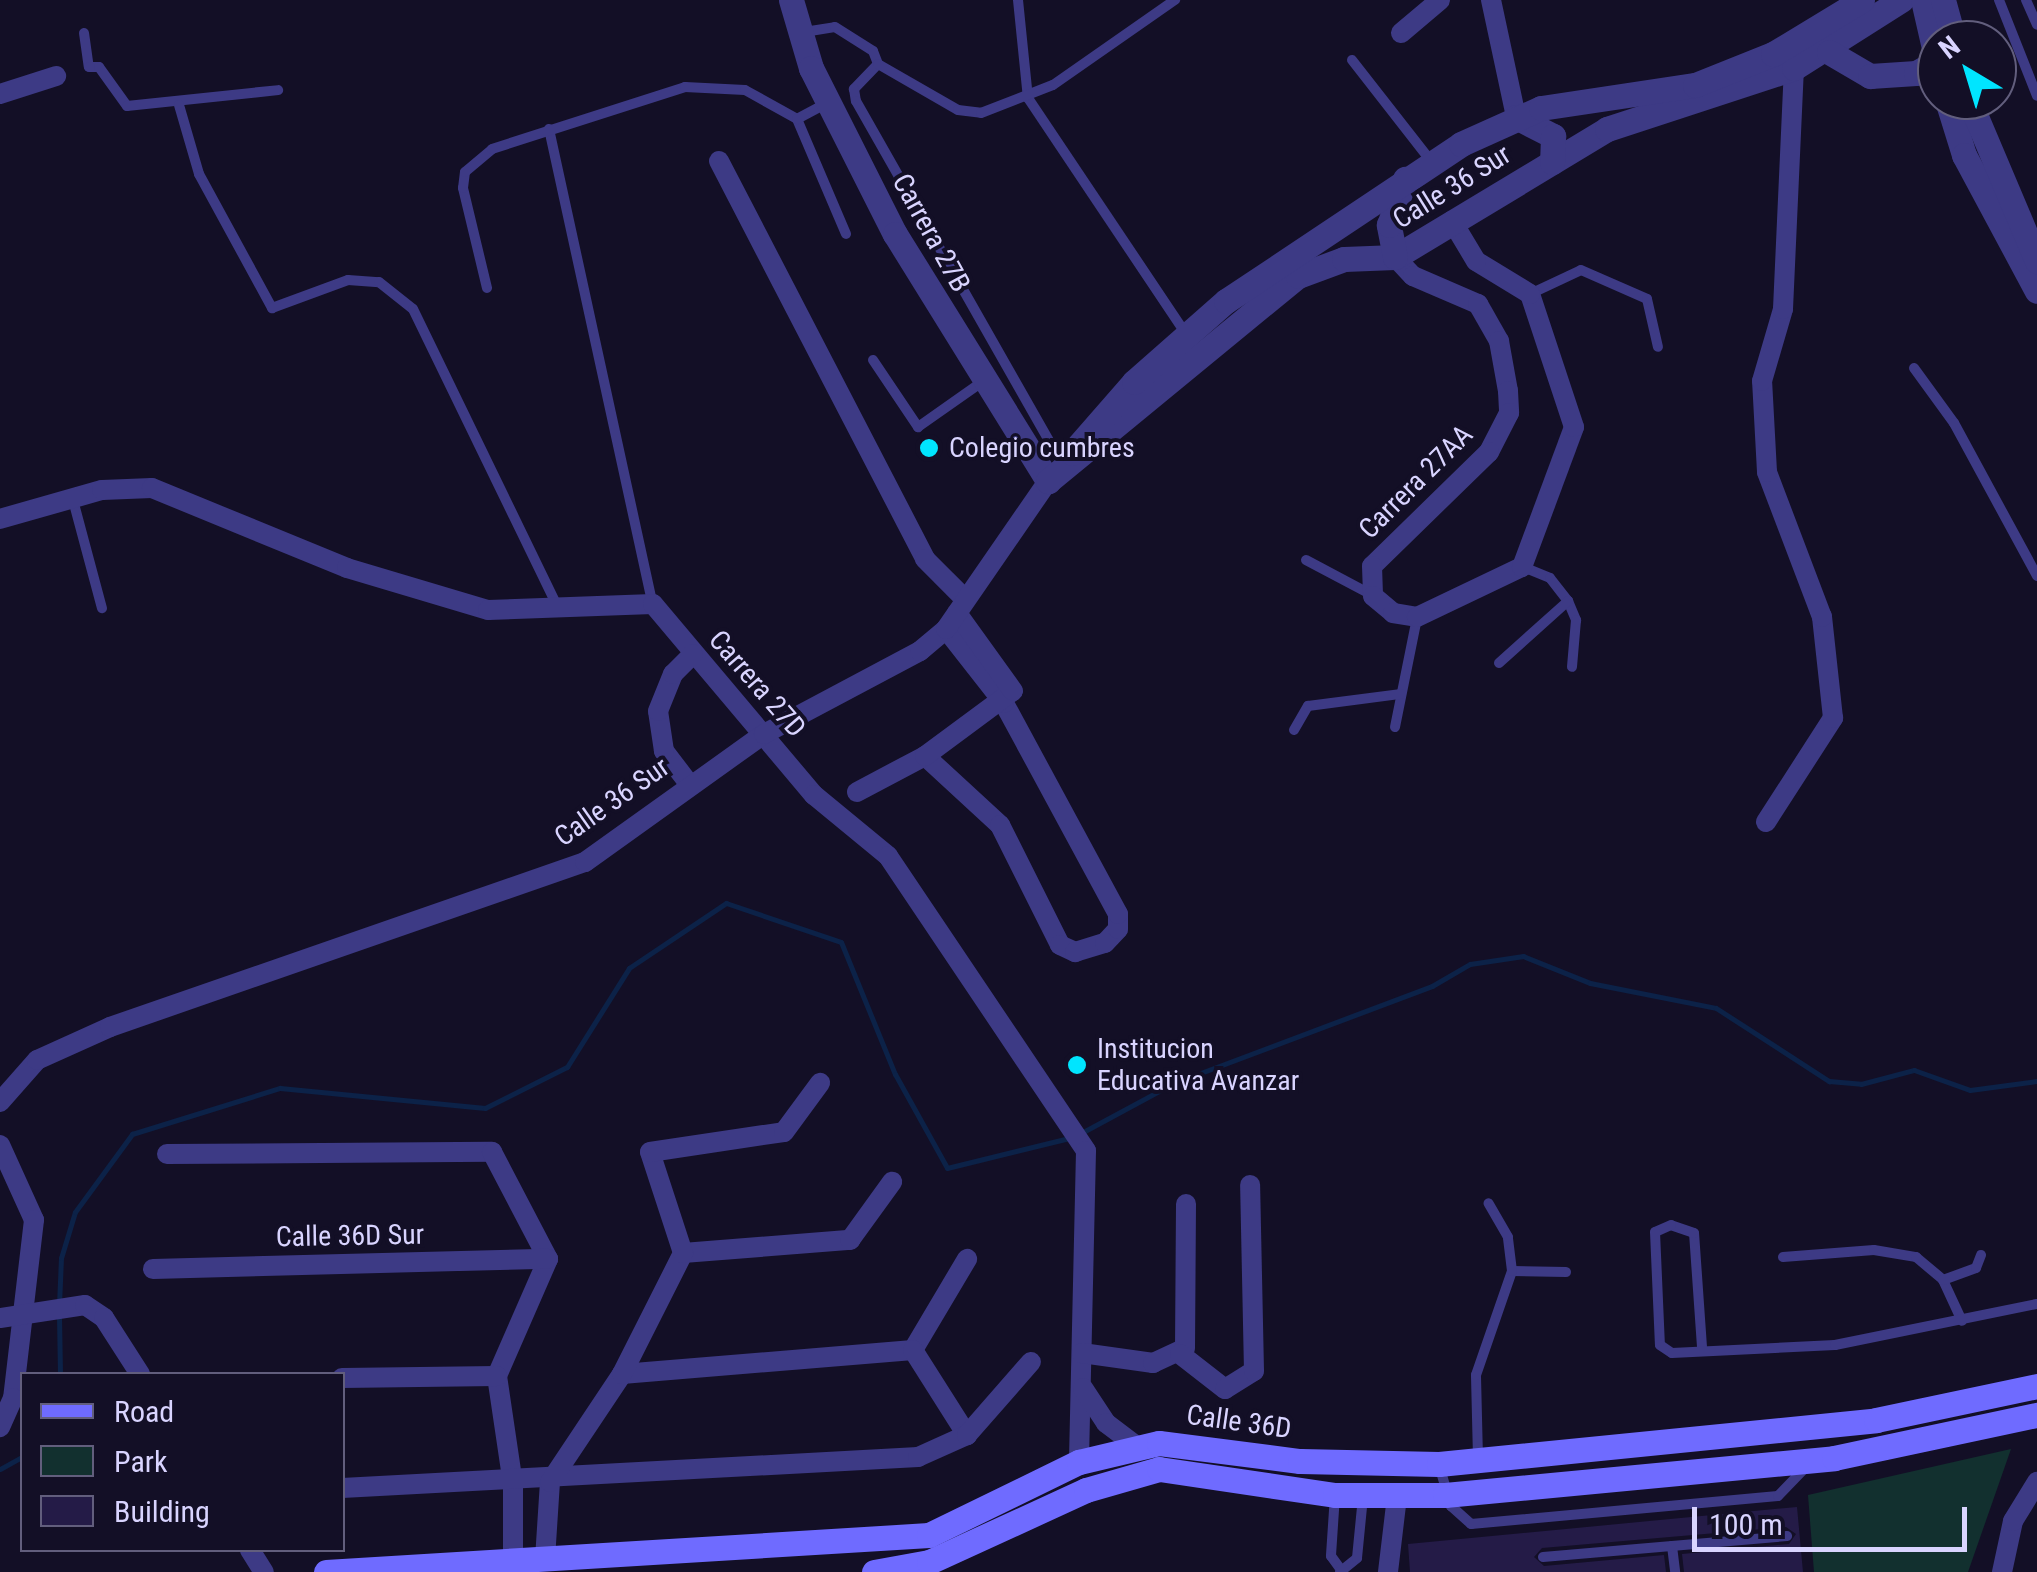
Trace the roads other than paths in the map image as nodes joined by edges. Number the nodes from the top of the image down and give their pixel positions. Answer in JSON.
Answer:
{"nodes":[{"id":1,"x":791,"y":0,"type":"edge"},
{"id":2,"x":1018,"y":0,"type":"edge"},
{"id":3,"x":1174,"y":0,"type":"edge"},
{"id":4,"x":1440,"y":0,"type":"edge"},
{"id":5,"x":1490,"y":0,"type":"edge"},
{"id":6,"x":1901,"y":0,"type":"edge"},
{"id":7,"x":1999,"y":0,"type":"edge"},
{"id":8,"x":2026,"y":0,"type":"edge"},
{"id":9,"x":1849,"y":4,"type":"edge"},
{"id":10,"x":2037,"y":25,"type":"edge"},
{"id":11,"x":84,"y":33,"type":"dead end"},
{"id":12,"x":800,"y":33,"type":"junction"},
{"id":13,"x":1401,"y":33,"type":"dead end"},
{"id":14,"x":1830,"y":52,"type":"junction"},
{"id":15,"x":1352,"y":60,"type":"dead end"},
{"id":16,"x":878,"y":64,"type":"junction"},
{"id":17,"x":1794,"y":68,"type":"junction"},
{"id":18,"x":1917,"y":72,"type":"edge"},
{"id":19,"x":56,"y":76,"type":"dead end"},
{"id":20,"x":278,"y":90,"type":"dead end"},
{"id":21,"x":0,"y":94,"type":"edge"},
{"id":22,"x":2037,"y":96,"type":"edge"},
{"id":23,"x":1028,"y":98,"type":"junction"},
{"id":24,"x":828,"y":103,"type":"junction"},
{"id":25,"x":178,"y":105,"type":"junction"},
{"id":26,"x":1516,"y":117,"type":"junction"},
{"id":27,"x":797,"y":119,"type":"junction"},
{"id":28,"x":1953,"y":120,"type":"edge"},
{"id":29,"x":1976,"y":120,"type":"edge"},
{"id":30,"x":550,"y":129,"type":"junction"},
{"id":31,"x":719,"y":161,"type":"dead end"},
{"id":32,"x":1431,"y":161,"type":"junction"},
{"id":33,"x":1552,"y":162,"type":"junction"},
{"id":34,"x":1405,"y":179,"type":"junction"},
{"id":35,"x":1452,"y":221,"type":"junction"},
{"id":36,"x":846,"y":234,"type":"dead end"},
{"id":37,"x":1395,"y":257,"type":"junction"},
{"id":38,"x":2035,"y":278,"type":"edge"},
{"id":39,"x":488,"y":288,"type":"dead end"},
{"id":40,"x":1530,"y":294,"type":"junction"},
{"id":41,"x":1186,"y":334,"type":"junction"},
{"id":42,"x":1658,"y":347,"type":"dead end"},
{"id":43,"x":874,"y":360,"type":"dead end"},
{"id":44,"x":1914,"y":368,"type":"dead end"},
{"id":45,"x":982,"y":382,"type":"junction"},
{"id":46,"x":1056,"y":473,"type":"junction"},
{"id":47,"x":74,"y":500,"type":"junction"},
{"id":48,"x":0,"y":520,"type":"edge"},
{"id":49,"x":1306,"y":560,"type":"dead end"},
{"id":50,"x":1522,"y":566,"type":"junction"},
{"id":51,"x":2037,"y":576,"type":"edge"},
{"id":52,"x":1372,"y":596,"type":"junction"},
{"id":53,"x":1568,"y":600,"type":"junction"},
{"id":54,"x":653,"y":604,"type":"junction"},
{"id":55,"x":102,"y":608,"type":"dead end"},
{"id":56,"x":560,"y":610,"type":"junction"},
{"id":57,"x":956,"y":614,"type":"junction"},
{"id":58,"x":1417,"y":617,"type":"junction"},
{"id":59,"x":694,"y":654,"type":"junction"},
{"id":60,"x":1498,"y":663,"type":"dead end"},
{"id":61,"x":1572,"y":667,"type":"dead end"},
{"id":62,"x":1401,"y":694,"type":"junction"},
{"id":63,"x":1004,"y":703,"type":"junction"},
{"id":64,"x":1395,"y":727,"type":"dead end"},
{"id":65,"x":1294,"y":730,"type":"dead end"},
{"id":66,"x":764,"y":734,"type":"junction"},
{"id":67,"x":926,"y":756,"type":"junction"},
{"id":68,"x":690,"y":785,"type":"junction"},
{"id":69,"x":857,"y":792,"type":"dead end"},
{"id":70,"x":1766,"y":822,"type":"dead end"},
{"id":71,"x":820,"y":1083,"type":"dead end"},
{"id":72,"x":0,"y":1102,"type":"edge"},
{"id":73,"x":0,"y":1145,"type":"edge"},
{"id":74,"x":167,"y":1154,"type":"dead end"},
{"id":75,"x":892,"y":1182,"type":"dead end"},
{"id":76,"x":1250,"y":1184,"type":"dead end"},
{"id":77,"x":1488,"y":1203,"type":"dead end"},
{"id":78,"x":1186,"y":1204,"type":"dead end"},
{"id":79,"x":684,"y":1252,"type":"junction"},
{"id":80,"x":1982,"y":1255,"type":"dead end"},
{"id":81,"x":1783,"y":1256,"type":"dead end"},
{"id":82,"x":967,"y":1258,"type":"dead end"},
{"id":83,"x":548,"y":1259,"type":"junction"},
{"id":84,"x":154,"y":1269,"type":"dead end"},
{"id":85,"x":1512,"y":1271,"type":"junction"},
{"id":86,"x":1566,"y":1272,"type":"dead end"},
{"id":87,"x":1943,"y":1280,"type":"junction"},
{"id":88,"x":2036,"y":1307,"type":"edge"},
{"id":89,"x":16,"y":1319,"type":"edge"},
{"id":90,"x":1962,"y":1321,"type":"junction"},
{"id":91,"x":1702,"y":1347,"type":"junction"},
{"id":92,"x":912,"y":1350,"type":"junction"},
{"id":93,"x":1082,"y":1353,"type":"junction"},
{"id":94,"x":1180,"y":1354,"type":"junction"},
{"id":95,"x":1030,"y":1362,"type":"dead end"},
{"id":96,"x":139,"y":1372,"type":"edge"},
{"id":97,"x":622,"y":1374,"type":"junction"},
{"id":98,"x":497,"y":1376,"type":"junction"},
{"id":99,"x":345,"y":1378,"type":"edge"},
{"id":100,"x":2037,"y":1386,"type":"edge"},
{"id":101,"x":1083,"y":1388,"type":"junction"},
{"id":102,"x":2037,"y":1415,"type":"edge"},
{"id":103,"x":0,"y":1427,"type":"edge"},
{"id":104,"x":967,"y":1435,"type":"junction"},
{"id":105,"x":1136,"y":1446,"type":"junction"},
{"id":106,"x":1478,"y":1458,"type":"junction"},
{"id":107,"x":1079,"y":1462,"type":"junction"},
{"id":108,"x":1439,"y":1464,"type":"junction"},
{"id":109,"x":550,"y":1482,"type":"junction"},
{"id":110,"x":2037,"y":1482,"type":"edge"},
{"id":111,"x":513,"y":1484,"type":"junction"},
{"id":112,"x":345,"y":1488,"type":"edge"},
{"id":113,"x":1335,"y":1494,"type":"junction"},
{"id":114,"x":1444,"y":1495,"type":"junction"},
{"id":115,"x":1364,"y":1496,"type":"junction"},
{"id":116,"x":1396,"y":1496,"type":"junction"},
{"id":117,"x":1787,"y":1536,"type":"dead end"},
{"id":118,"x":1672,"y":1546,"type":"junction"},
{"id":119,"x":1543,"y":1557,"type":"dead end"},
{"id":120,"x":551,"y":1559,"type":"junction"},
{"id":121,"x":513,"y":1561,"type":"junction"},
{"id":122,"x":929,"y":1567,"type":"edge"},
{"id":123,"x":887,"y":1571,"type":"edge"},
{"id":124,"x":1341,"y":1571,"type":"edge"},
{"id":125,"x":326,"y":1572,"type":"edge"},
{"id":126,"x":1388,"y":1572,"type":"edge"},
{"id":127,"x":1675,"y":1572,"type":"edge"},
{"id":128,"x":2002,"y":1572,"type":"edge"}],
"edges":[{"from":1,"to":12,"type":"street","name":"Carrera 27B"},
{"from":2,"to":23,"type":"lane"},
{"from":3,"to":23,"type":"lane"},
{"from":4,"to":13,"type":"street"},
{"from":5,"to":26,"type":"street"},
{"from":6,"to":14,"type":"street","name":"Calle 36 Sur"},
{"from":7,"to":22,"type":"lane"},
{"from":8,"to":10,"type":"lane"},
{"from":9,"to":26,"type":"street","name":"Calle 36 Sur"},
{"from":11,"to":25,"type":"lane"},
{"from":12,"to":16,"type":"lane"},
{"from":12,"to":24,"type":"street","name":"Carrera 27B"},
{"from":14,"to":17,"type":"street","name":"Calle 36 Sur"},
{"from":14,"to":18,"type":"street"},
{"from":15,"to":32,"type":"lane"},
{"from":16,"to":23,"type":"lane"},
{"from":16,"to":46,"type":"lane"},
{"from":17,"to":33,"type":"street","name":"Calle 36 Sur"},
{"from":17,"to":70,"type":"street"},
{"from":19,"to":21,"type":"street"},
{"from":20,"to":25,"type":"lane"},
{"from":23,"to":41,"type":"lane"},
{"from":24,"to":27,"type":"lane"},
{"from":24,"to":45,"type":"street","name":"Carrera 27B"},
{"from":25,"to":56,"type":"lane"},
{"from":26,"to":32,"type":"street","name":"Calle 36 Sur"},
{"from":26,"to":33,"type":"street"},
{"from":27,"to":30,"type":"lane"},
{"from":27,"to":36,"type":"lane"},
{"from":28,"to":38,"type":"street"},
{"from":29,"to":38,"type":"street"},
{"from":30,"to":39,"type":"lane"},
{"from":30,"to":54,"type":"lane"},
{"from":31,"to":57,"type":"street"},
{"from":32,"to":34,"type":"street","name":"Calle 36 Sur"},
{"from":33,"to":35,"type":"street","name":"Calle 36 Sur"},
{"from":34,"to":37,"type":"street"},
{"from":34,"to":41,"type":"street","name":"Calle 36 Sur"},
{"from":35,"to":37,"type":"street","name":"Calle 36 Sur"},
{"from":35,"to":40,"type":"street"},
{"from":37,"to":46,"type":"street","name":"Calle 36 Sur"},
{"from":37,"to":52,"type":"street","name":"Carrera 27AA"},
{"from":40,"to":42,"type":"lane"},
{"from":40,"to":50,"type":"street"},
{"from":41,"to":46,"type":"street","name":"Calle 36 Sur"},
{"from":43,"to":45,"type":"lane"},
{"from":44,"to":51,"type":"lane"},
{"from":45,"to":46,"type":"street","name":"Carrera 27B"},
{"from":46,"to":57,"type":"street","name":"Calle 36 Sur"},
{"from":47,"to":48,"type":"street"},
{"from":47,"to":55,"type":"lane"},
{"from":47,"to":56,"type":"street"},
{"from":49,"to":52,"type":"lane"},
{"from":50,"to":53,"type":"lane"},
{"from":50,"to":58,"type":"street"},
{"from":52,"to":58,"type":"street"},
{"from":53,"to":60,"type":"lane"},
{"from":53,"to":61,"type":"lane"},
{"from":54,"to":56,"type":"street"},
{"from":54,"to":59,"type":"street","name":"Carrera 27D"},
{"from":57,"to":63,"type":"street"},
{"from":57,"to":66,"type":"street","name":"Calle 36 Sur"},
{"from":58,"to":62,"type":"lane"},
{"from":59,"to":66,"type":"street","name":"Carrera 27D"},
{"from":59,"to":68,"type":"street"},
{"from":62,"to":64,"type":"lane"},
{"from":62,"to":65,"type":"lane"},
{"from":63,"to":67,"type":"street"},
{"from":63,"to":67,"type":"street"},
{"from":66,"to":68,"type":"street","name":"Calle 36 Sur"},
{"from":66,"to":93,"type":"street","name":"Carrera 27D"},
{"from":67,"to":69,"type":"street"},
{"from":68,"to":72,"type":"street","name":"Calle 36 Sur"},
{"from":71,"to":79,"type":"street"},
{"from":73,"to":89,"type":"street"},
{"from":74,"to":83,"type":"street"},
{"from":75,"to":79,"type":"street"},
{"from":76,"to":94,"type":"street"},
{"from":77,"to":85,"type":"lane"},
{"from":78,"to":94,"type":"street"},
{"from":79,"to":97,"type":"street"},
{"from":80,"to":87,"type":"lane"},
{"from":81,"to":87,"type":"lane"},
{"from":82,"to":92,"type":"street"},
{"from":83,"to":84,"type":"street","name":"Calle 36D Sur"},
{"from":83,"to":98,"type":"street"},
{"from":85,"to":86,"type":"lane"},
{"from":85,"to":106,"type":"lane"},
{"from":87,"to":90,"type":"lane"},
{"from":88,"to":90,"type":"lane"},
{"from":89,"to":96,"type":"street"},
{"from":89,"to":103,"type":"street"},
{"from":90,"to":91,"type":"lane"},
{"from":91,"to":91,"type":"lane"},
{"from":92,"to":97,"type":"street"},
{"from":92,"to":104,"type":"street"},
{"from":93,"to":94,"type":"street"},
{"from":93,"to":101,"type":"street","name":"Carrera 27D"},
{"from":95,"to":104,"type":"street"},
{"from":97,"to":109,"type":"street"},
{"from":98,"to":99,"type":"street"},
{"from":98,"to":111,"type":"street"},
{"from":100,"to":106,"type":"main road","name":"Calle 36D"},
{"from":101,"to":105,"type":"street"},
{"from":101,"to":107,"type":"street","name":"Carrera 27D"},
{"from":102,"to":114,"type":"main road","name":"Calle 36D"},
{"from":104,"to":109,"type":"street"},
{"from":105,"to":107,"type":"main road","name":"Calle 36D"},
{"from":105,"to":108,"type":"main road","name":"Calle 36D"},
{"from":106,"to":108,"type":"main road","name":"Calle 36D"},
{"from":107,"to":120,"type":"main road","name":"Calle 36D"},
{"from":108,"to":114,"type":"lane"},
{"from":109,"to":111,"type":"street"},
{"from":109,"to":120,"type":"street"},
{"from":110,"to":128,"type":"street"},
{"from":111,"to":112,"type":"street"},
{"from":111,"to":121,"type":"street"},
{"from":113,"to":115,"type":"main road","name":"Calle 36D"},
{"from":113,"to":122,"type":"main road","name":"Calle 36D"},
{"from":113,"to":124,"type":"lane"},
{"from":114,"to":116,"type":"main road","name":"Calle 36D"},
{"from":115,"to":116,"type":"main road","name":"Calle 36D"},
{"from":115,"to":124,"type":"lane"},
{"from":116,"to":126,"type":"street"},
{"from":117,"to":118,"type":"lane"},
{"from":118,"to":119,"type":"lane"},
{"from":118,"to":127,"type":"lane"},
{"from":120,"to":121,"type":"main road","name":"Calle 36D"},
{"from":121,"to":125,"type":"main road","name":"Calle 36D"},
{"from":122,"to":123,"type":"main road","name":"Calle 36D"}]}
